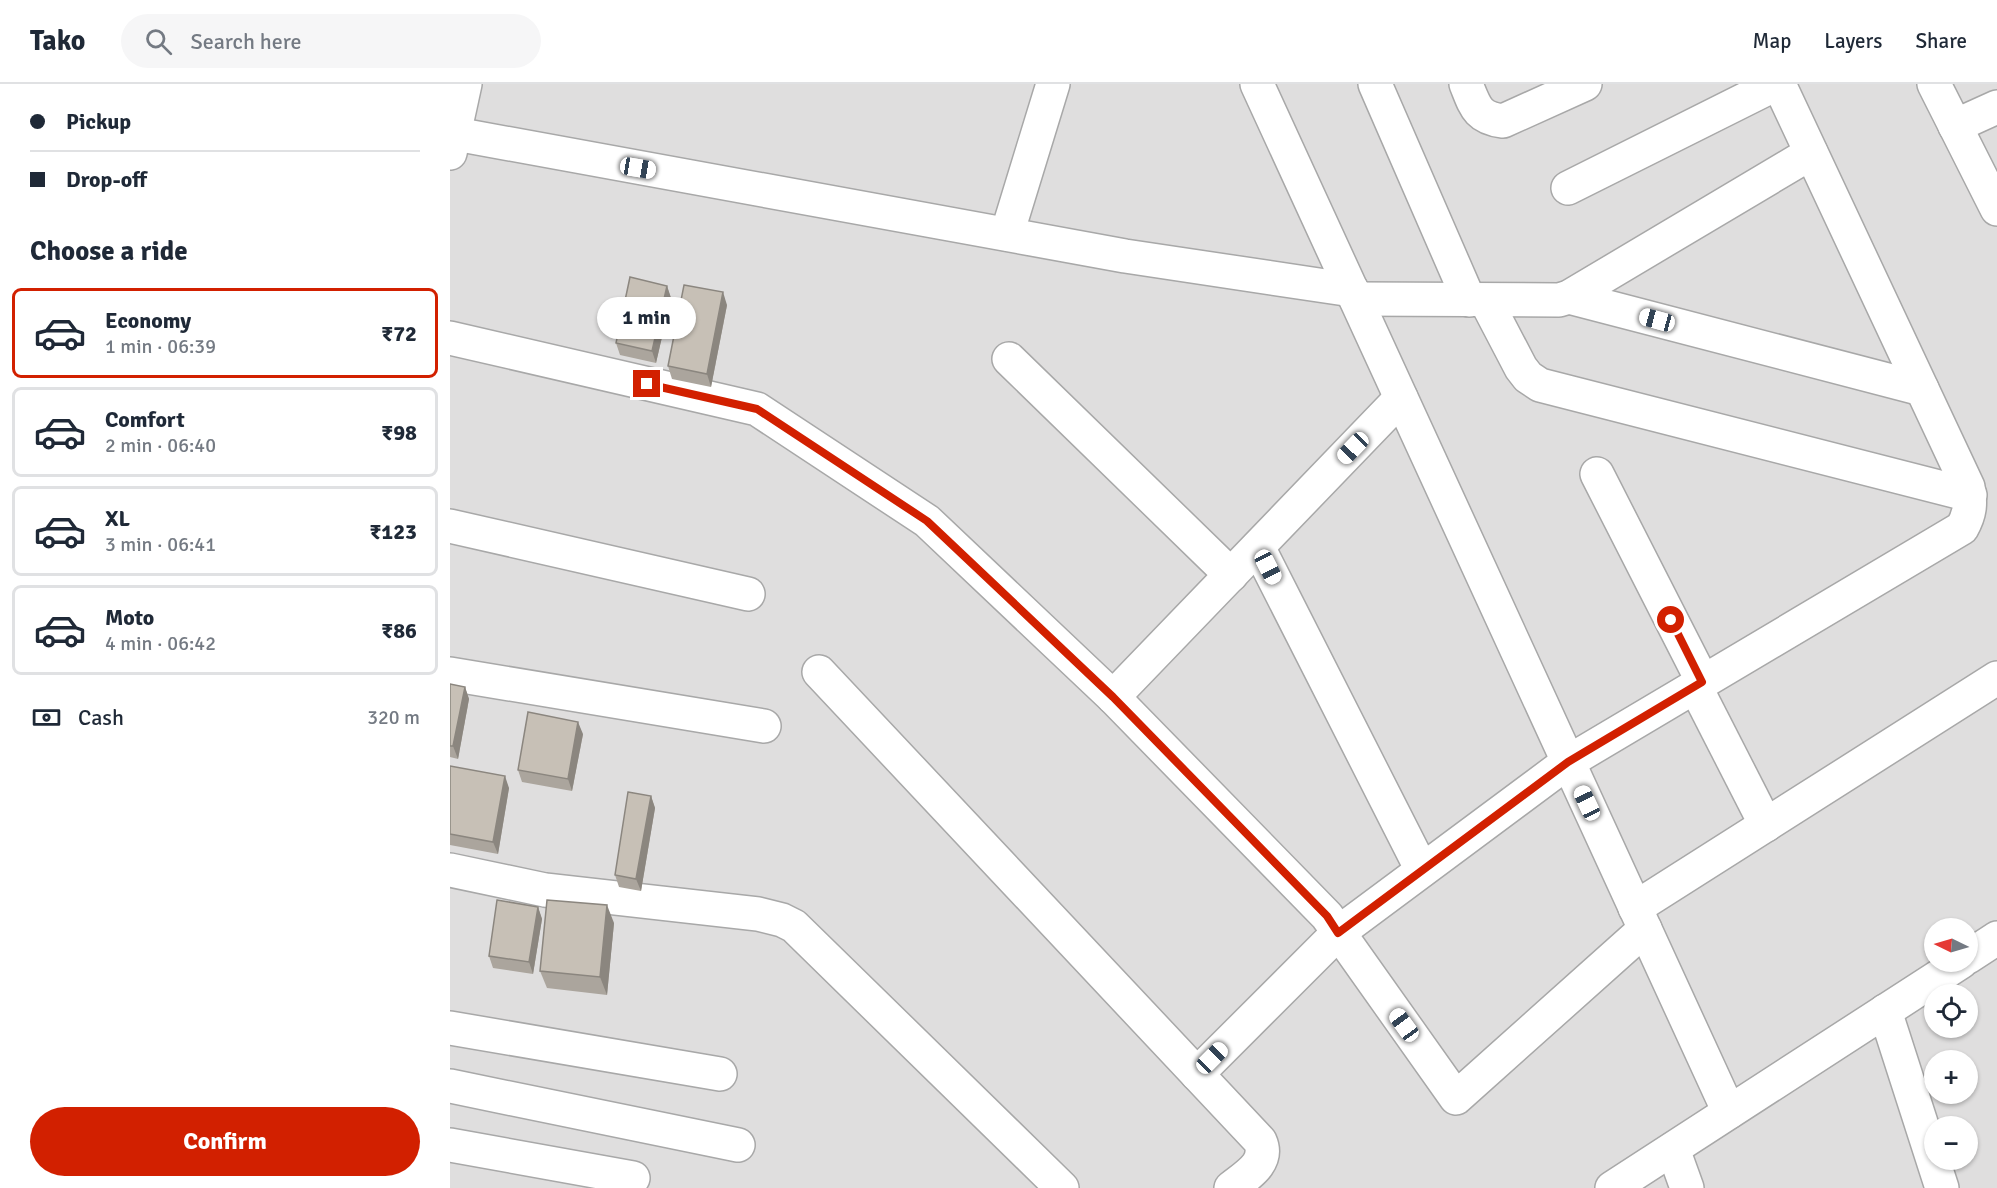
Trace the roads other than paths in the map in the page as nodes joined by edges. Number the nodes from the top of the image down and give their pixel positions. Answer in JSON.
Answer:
{"nodes":[{"id":1,"x":465,"y":84,"type":"edge"},
{"id":2,"x":1053,"y":84,"type":"edge"},
{"id":3,"x":1257,"y":84,"type":"edge"},
{"id":4,"x":1375,"y":84,"type":"edge"},
{"id":5,"x":1466,"y":84,"type":"edge"},
{"id":6,"x":1585,"y":84,"type":"edge"},
{"id":7,"x":1777,"y":84,"type":"edge"},
{"id":8,"x":1934,"y":84,"type":"edge"},
{"id":9,"x":1997,"y":106,"type":"edge"},
{"id":10,"x":1955,"y":126,"type":"junction"},
{"id":11,"x":451,"y":140,"type":"edge"},
{"id":12,"x":1812,"y":153,"type":"junction"},
{"id":13,"x":1568,"y":188,"type":"dead end"},
{"id":14,"x":1997,"y":209,"type":"edge"},
{"id":15,"x":1007,"y":234,"type":"junction"},
{"id":16,"x":1354,"y":294,"type":"junction"},
{"id":17,"x":1569,"y":297,"type":"junction"},
{"id":18,"x":1477,"y":300,"type":"junction"},
{"id":19,"x":450,"y":338,"type":"edge"},
{"id":20,"x":1009,"y":359,"type":"dead end"},
{"id":21,"x":1922,"y":389,"type":"junction"},
{"id":22,"x":1401,"y":398,"type":"junction"},
{"id":23,"x":1597,"y":474,"type":"dead end"},
{"id":24,"x":1970,"y":495,"type":"junction"},
{"id":25,"x":450,"y":526,"type":"edge"},
{"id":26,"x":1258,"y":547,"type":"junction"},
{"id":27,"x":1231,"y":575,"type":"junction"},
{"id":28,"x":748,"y":594,"type":"dead end"},
{"id":29,"x":819,"y":672,"type":"dead end"},
{"id":30,"x":450,"y":674,"type":"edge"},
{"id":31,"x":1997,"y":678,"type":"edge"},
{"id":32,"x":1699,"y":684,"type":"junction"},
{"id":33,"x":1113,"y":697,"type":"junction"},
{"id":34,"x":764,"y":726,"type":"dead end"},
{"id":35,"x":1568,"y":762,"type":"junction"},
{"id":36,"x":1766,"y":825,"type":"junction"},
{"id":37,"x":450,"y":870,"type":"edge"},
{"id":38,"x":1422,"y":870,"type":"junction"},
{"id":39,"x":1640,"y":919,"type":"junction"},
{"id":40,"x":1338,"y":933,"type":"junction"},
{"id":41,"x":1997,"y":938,"type":"edge"},
{"id":42,"x":1978,"y":950,"type":"edge"},
{"id":43,"x":1946,"y":972,"type":"edge"},
{"id":44,"x":1886,"y":1011,"type":"junction"},
{"id":45,"x":450,"y":1028,"type":"edge"},
{"id":46,"x":720,"y":1074,"type":"dead end"},
{"id":47,"x":1197,"y":1074,"type":"junction"},
{"id":48,"x":450,"y":1086,"type":"edge"},
{"id":49,"x":1729,"y":1112,"type":"junction"},
{"id":50,"x":641,"y":1125,"type":"junction"},
{"id":51,"x":450,"y":1145,"type":"edge"},
{"id":52,"x":738,"y":1145,"type":"dead end"},
{"id":53,"x":1673,"y":1149,"type":"junction"},
{"id":54,"x":632,"y":1183,"type":"edge"},
{"id":55,"x":1062,"y":1188,"type":"edge"},
{"id":56,"x":1231,"y":1188,"type":"edge"},
{"id":57,"x":1612,"y":1188,"type":"edge"},
{"id":58,"x":1688,"y":1188,"type":"edge"},
{"id":59,"x":1942,"y":1188,"type":"edge"}],
"edges":[{"from":1,"to":11,"type":"street"},
{"from":2,"to":15,"type":"street"},
{"from":3,"to":16,"type":"street"},
{"from":4,"to":18,"type":"street"},
{"from":5,"to":6,"type":"street"},
{"from":7,"to":12,"type":"street"},
{"from":7,"to":13,"type":"street"},
{"from":8,"to":10,"type":"street"},
{"from":9,"to":10,"type":"street"},
{"from":10,"to":14,"type":"street"},
{"from":11,"to":15,"type":"street"},
{"from":12,"to":17,"type":"street"},
{"from":12,"to":21,"type":"street"},
{"from":15,"to":16,"type":"street"},
{"from":16,"to":18,"type":"street"},
{"from":16,"to":22,"type":"street"},
{"from":17,"to":18,"type":"street"},
{"from":17,"to":21,"type":"street"},
{"from":18,"to":24,"type":"street"},
{"from":19,"to":33,"type":"street"},
{"from":20,"to":27,"type":"street"},
{"from":21,"to":24,"type":"street"},
{"from":22,"to":26,"type":"street"},
{"from":22,"to":35,"type":"street"},
{"from":23,"to":32,"type":"street"},
{"from":24,"to":32,"type":"street"},
{"from":25,"to":28,"type":"street"},
{"from":26,"to":27,"type":"street"},
{"from":26,"to":38,"type":"street"},
{"from":27,"to":33,"type":"street"},
{"from":29,"to":47,"type":"street"},
{"from":30,"to":34,"type":"street"},
{"from":31,"to":36,"type":"street"},
{"from":32,"to":35,"type":"street"},
{"from":32,"to":36,"type":"street"},
{"from":33,"to":40,"type":"street"},
{"from":35,"to":38,"type":"street"},
{"from":35,"to":39,"type":"street"},
{"from":36,"to":39,"type":"street"},
{"from":37,"to":55,"type":"street"},
{"from":38,"to":40,"type":"street"},
{"from":39,"to":40,"type":"street"},
{"from":39,"to":49,"type":"street"},
{"from":40,"to":47,"type":"street"},
{"from":41,"to":42,"type":"street"},
{"from":43,"to":44,"type":"street"},
{"from":44,"to":49,"type":"street"},
{"from":44,"to":59,"type":"street"},
{"from":45,"to":46,"type":"street"},
{"from":47,"to":56,"type":"street"},
{"from":48,"to":50,"type":"street"},
{"from":49,"to":53,"type":"street"},
{"from":50,"to":52,"type":"street"},
{"from":50,"to":54,"type":"street"},
{"from":51,"to":54,"type":"street"},
{"from":53,"to":57,"type":"street"},
{"from":53,"to":58,"type":"street"}]}
